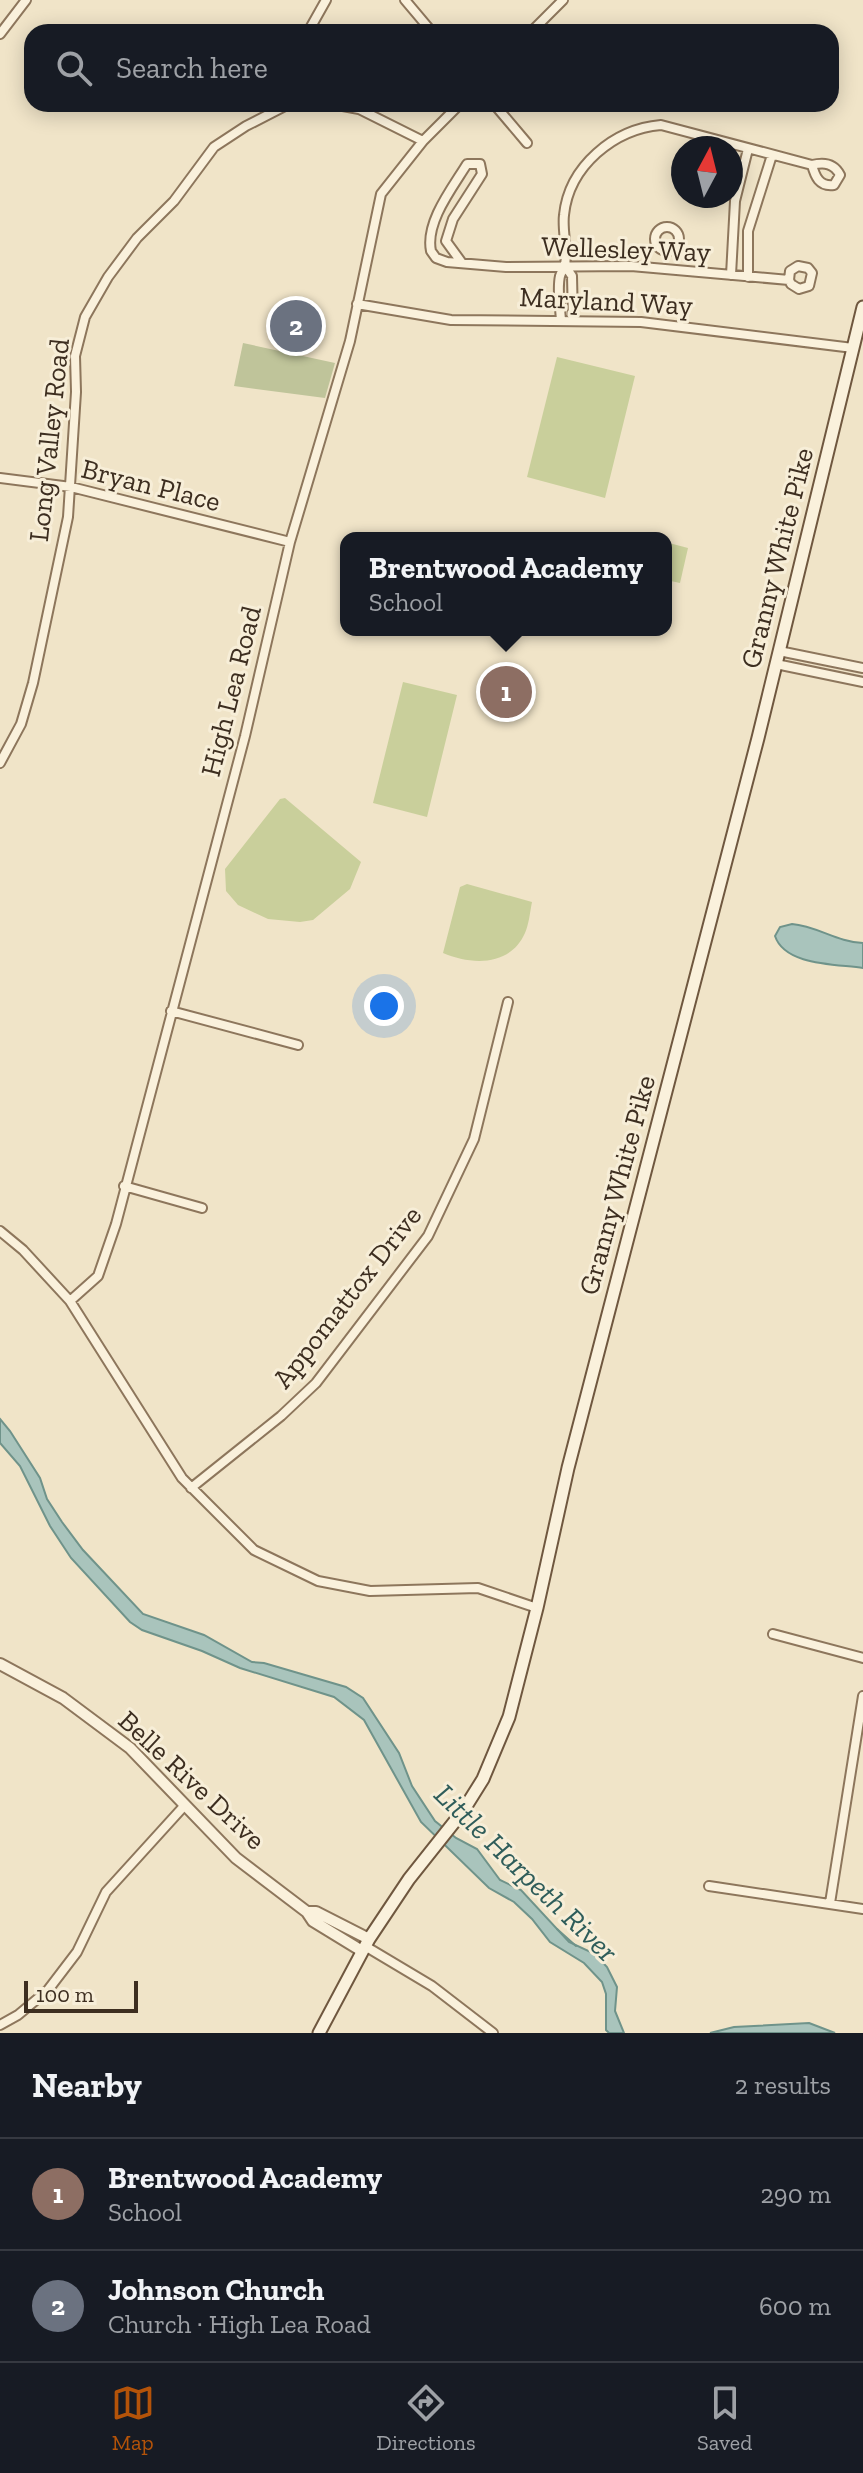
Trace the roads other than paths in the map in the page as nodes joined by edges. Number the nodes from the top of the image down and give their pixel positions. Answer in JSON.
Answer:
{"nodes":[{"id":1,"x":26,"y":0,"type":"edge"},
{"id":2,"x":326,"y":0,"type":"edge"},
{"id":3,"x":405,"y":0,"type":"edge"},
{"id":4,"x":563,"y":0,"type":"edge"},
{"id":5,"x":312,"y":24,"type":"edge"},
{"id":6,"x":425,"y":24,"type":"edge"},
{"id":7,"x":539,"y":24,"type":"edge"},
{"id":8,"x":0,"y":34,"type":"edge"},
{"id":9,"x":273,"y":112,"type":"edge"},
{"id":10,"x":365,"y":112,"type":"edge"},
{"id":11,"x":452,"y":112,"type":"edge"},
{"id":12,"x":501,"y":112,"type":"edge"},
{"id":13,"x":423,"y":141,"type":"junction"},
{"id":14,"x":527,"y":143,"type":"dead end"},
{"id":15,"x":748,"y":149,"type":"junction"},
{"id":16,"x":772,"y":155,"type":"junction"},
{"id":17,"x":812,"y":165,"type":"dead end"},
{"id":18,"x":434,"y":225,"type":"junction"},
{"id":19,"x":446,"y":241,"type":"junction"},
{"id":20,"x":666,"y":252,"type":"dead end"},
{"id":21,"x":462,"y":263,"type":"junction"},
{"id":22,"x":565,"y":266,"type":"junction"},
{"id":23,"x":664,"y":269,"type":"junction"},
{"id":24,"x":731,"y":275,"type":"junction"},
{"id":25,"x":748,"y":277,"type":"junction"},
{"id":26,"x":789,"y":280,"type":"dead end"},
{"id":27,"x":357,"y":304,"type":"junction"},
{"id":28,"x":863,"y":307,"type":"edge"},
{"id":29,"x":561,"y":320,"type":"junction"},
{"id":30,"x":573,"y":320,"type":"junction"},
{"id":31,"x":858,"y":346,"type":"edge"},
{"id":32,"x":863,"y":358,"type":"edge"},
{"id":33,"x":0,"y":478,"type":"edge"},
{"id":34,"x":71,"y":487,"type":"junction"},
{"id":35,"x":290,"y":542,"type":"junction"},
{"id":36,"x":779,"y":651,"type":"junction"},
{"id":37,"x":776,"y":664,"type":"junction"},
{"id":38,"x":863,"y":668,"type":"edge"},
{"id":39,"x":863,"y":682,"type":"edge"},
{"id":40,"x":0,"y":763,"type":"edge"},
{"id":41,"x":508,"y":1002,"type":"dead end"},
{"id":42,"x":171,"y":1011,"type":"junction"},
{"id":43,"x":298,"y":1045,"type":"dead end"},
{"id":44,"x":124,"y":1186,"type":"junction"},
{"id":45,"x":202,"y":1208,"type":"dead end"},
{"id":46,"x":0,"y":1231,"type":"edge"},
{"id":47,"x":70,"y":1301,"type":"junction"},
{"id":48,"x":191,"y":1488,"type":"junction"},
{"id":49,"x":537,"y":1608,"type":"junction"},
{"id":50,"x":773,"y":1634,"type":"dead end"},
{"id":51,"x":863,"y":1658,"type":"edge"},
{"id":52,"x":0,"y":1664,"type":"edge"},
{"id":53,"x":863,"y":1696,"type":"edge"},
{"id":54,"x":185,"y":1805,"type":"junction"},
{"id":55,"x":709,"y":1886,"type":"dead end"},
{"id":56,"x":830,"y":1903,"type":"junction"},
{"id":57,"x":863,"y":1909,"type":"edge"},
{"id":58,"x":365,"y":1945,"type":"junction"},
{"id":59,"x":0,"y":2025,"type":"edge"},
{"id":60,"x":319,"y":2033,"type":"edge"},
{"id":61,"x":493,"y":2033,"type":"edge"}],
"edges":[{"from":1,"to":8,"type":"street"},
{"from":2,"to":5,"type":"street"},
{"from":3,"to":6,"type":"street"},
{"from":4,"to":7,"type":"street"},
{"from":9,"to":34,"type":"street","name":"Long Valley Road"},
{"from":10,"to":13,"type":"street"},
{"from":11,"to":13,"type":"street","name":"High Lea Road"},
{"from":12,"to":14,"type":"street"},
{"from":13,"to":27,"type":"street","name":"High Lea Road"},
{"from":15,"to":16,"type":"street"},
{"from":15,"to":22,"type":"street"},
{"from":15,"to":24,"type":"street"},
{"from":16,"to":17,"type":"street"},
{"from":16,"to":25,"type":"street"},
{"from":18,"to":19,"type":"street"},
{"from":18,"to":19,"type":"street"},
{"from":18,"to":21,"type":"street","name":"Wellesley Way"},
{"from":19,"to":21,"type":"street"},
{"from":20,"to":23,"type":"street"},
{"from":21,"to":22,"type":"street","name":"Wellesley Way"},
{"from":22,"to":23,"type":"street","name":"Wellesley Way"},
{"from":22,"to":29,"type":"street"},
{"from":22,"to":30,"type":"street"},
{"from":23,"to":24,"type":"street","name":"Wellesley Way"},
{"from":24,"to":25,"type":"street","name":"Wellesley Way"},
{"from":25,"to":26,"type":"street","name":"Wellesley Way"},
{"from":27,"to":29,"type":"street","name":"Maryland Way"},
{"from":27,"to":35,"type":"street","name":"High Lea Road"},
{"from":28,"to":31,"type":"main road","name":"Granny White Pike"},
{"from":29,"to":30,"type":"street","name":"Maryland Way"},
{"from":30,"to":31,"type":"street","name":"Maryland Way"},
{"from":31,"to":32,"type":"main road"},
{"from":31,"to":36,"type":"main road","name":"Granny White Pike"},
{"from":33,"to":34,"type":"street","name":"Bryan Place"},
{"from":34,"to":35,"type":"street","name":"Bryan Place"},
{"from":34,"to":40,"type":"street","name":"Long Valley Road"},
{"from":35,"to":42,"type":"street","name":"High Lea Road"},
{"from":36,"to":37,"type":"main road","name":"Granny White Pike"},
{"from":36,"to":38,"type":"street"},
{"from":37,"to":39,"type":"street"},
{"from":37,"to":49,"type":"main road","name":"Granny White Pike"},
{"from":41,"to":48,"type":"street","name":"Appomattox Drive"},
{"from":42,"to":43,"type":"street"},
{"from":42,"to":44,"type":"street","name":"High Lea Road"},
{"from":44,"to":45,"type":"street"},
{"from":44,"to":47,"type":"street","name":"High Lea Road"},
{"from":46,"to":47,"type":"street"},
{"from":47,"to":48,"type":"street"},
{"from":48,"to":49,"type":"street"},
{"from":49,"to":58,"type":"main road","name":"Granny White Pike"},
{"from":50,"to":51,"type":"street"},
{"from":52,"to":54,"type":"street","name":"Belle Rive Drive"},
{"from":53,"to":56,"type":"street"},
{"from":54,"to":58,"type":"street","name":"Belle Rive Drive"},
{"from":54,"to":59,"type":"street"},
{"from":55,"to":56,"type":"street"},
{"from":56,"to":57,"type":"street"},
{"from":58,"to":60,"type":"main road","name":"Granny White Pike"},
{"from":58,"to":61,"type":"street"}]}
